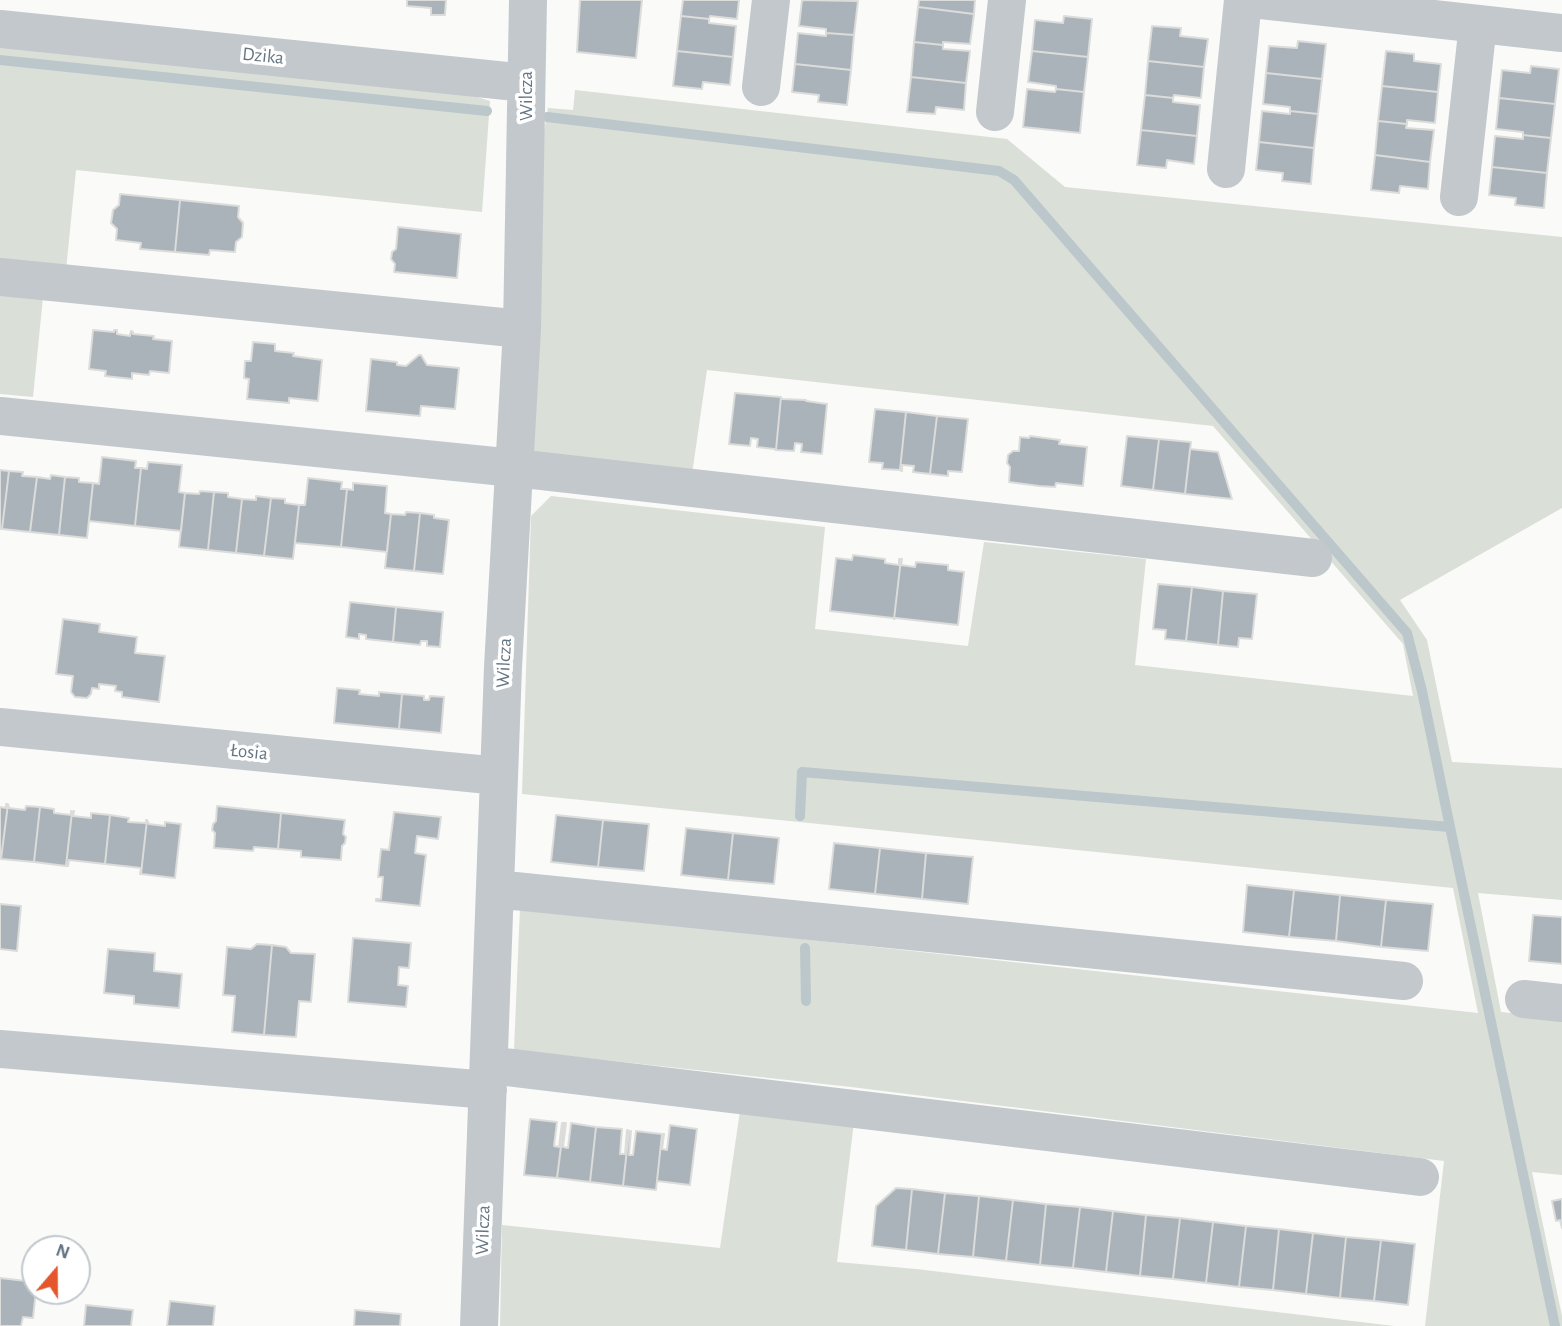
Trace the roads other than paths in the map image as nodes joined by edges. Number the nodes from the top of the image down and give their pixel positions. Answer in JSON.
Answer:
{"nodes":[{"id":1,"x":528,"y":0,"type":"edge"},
{"id":2,"x":771,"y":0,"type":"edge"},
{"id":3,"x":1007,"y":0,"type":"edge"},
{"id":4,"x":1243,"y":0,"type":"edge"},
{"id":5,"x":1261,"y":0,"type":"edge"},
{"id":6,"x":1360,"y":5,"type":"edge"},
{"id":7,"x":1478,"y":24,"type":"junction"},
{"id":8,"x":0,"y":29,"type":"edge"},
{"id":9,"x":1562,"y":33,"type":"edge"},
{"id":10,"x":526,"y":83,"type":"junction"},
{"id":11,"x":761,"y":87,"type":"dead end"},
{"id":12,"x":995,"y":112,"type":"dead end"},
{"id":13,"x":1226,"y":169,"type":"dead end"},
{"id":14,"x":1459,"y":197,"type":"dead end"},
{"id":15,"x":0,"y":277,"type":"edge"},
{"id":16,"x":522,"y":329,"type":"junction"},
{"id":17,"x":0,"y":416,"type":"edge"},
{"id":18,"x":515,"y":468,"type":"junction"},
{"id":19,"x":1313,"y":558,"type":"dead end"},
{"id":20,"x":0,"y":727,"type":"edge"},
{"id":21,"x":499,"y":776,"type":"junction"},
{"id":22,"x":495,"y":889,"type":"junction"},
{"id":23,"x":1404,"y":981,"type":"dead end"},
{"id":24,"x":1524,"y":999,"type":"dead end"},
{"id":25,"x":1562,"y":1003,"type":"edge"},
{"id":26,"x":0,"y":1049,"type":"edge"},
{"id":27,"x":489,"y":1078,"type":"junction"},
{"id":28,"x":1420,"y":1177,"type":"dead end"},
{"id":29,"x":479,"y":1326,"type":"edge"}],
"edges":[{"from":1,"to":10,"type":"street","name":"Wilcza"},
{"from":2,"to":11,"type":"street"},
{"from":3,"to":12,"type":"street"},
{"from":4,"to":13,"type":"street"},
{"from":5,"to":6,"type":"street"},
{"from":6,"to":7,"type":"street"},
{"from":7,"to":9,"type":"street"},
{"from":7,"to":14,"type":"street"},
{"from":8,"to":10,"type":"street","name":"Dzika"},
{"from":10,"to":16,"type":"street","name":"Wilcza"},
{"from":15,"to":16,"type":"street"},
{"from":16,"to":18,"type":"street","name":"Wilcza"},
{"from":17,"to":18,"type":"street"},
{"from":18,"to":19,"type":"street"},
{"from":18,"to":21,"type":"street","name":"Wilcza"},
{"from":20,"to":21,"type":"street","name":"Łosia"},
{"from":21,"to":22,"type":"street","name":"Wilcza"},
{"from":22,"to":23,"type":"street"},
{"from":22,"to":27,"type":"street","name":"Wilcza"},
{"from":24,"to":25,"type":"street"},
{"from":26,"to":27,"type":"street"},
{"from":27,"to":28,"type":"street"},
{"from":27,"to":29,"type":"street","name":"Wilcza"}]}
